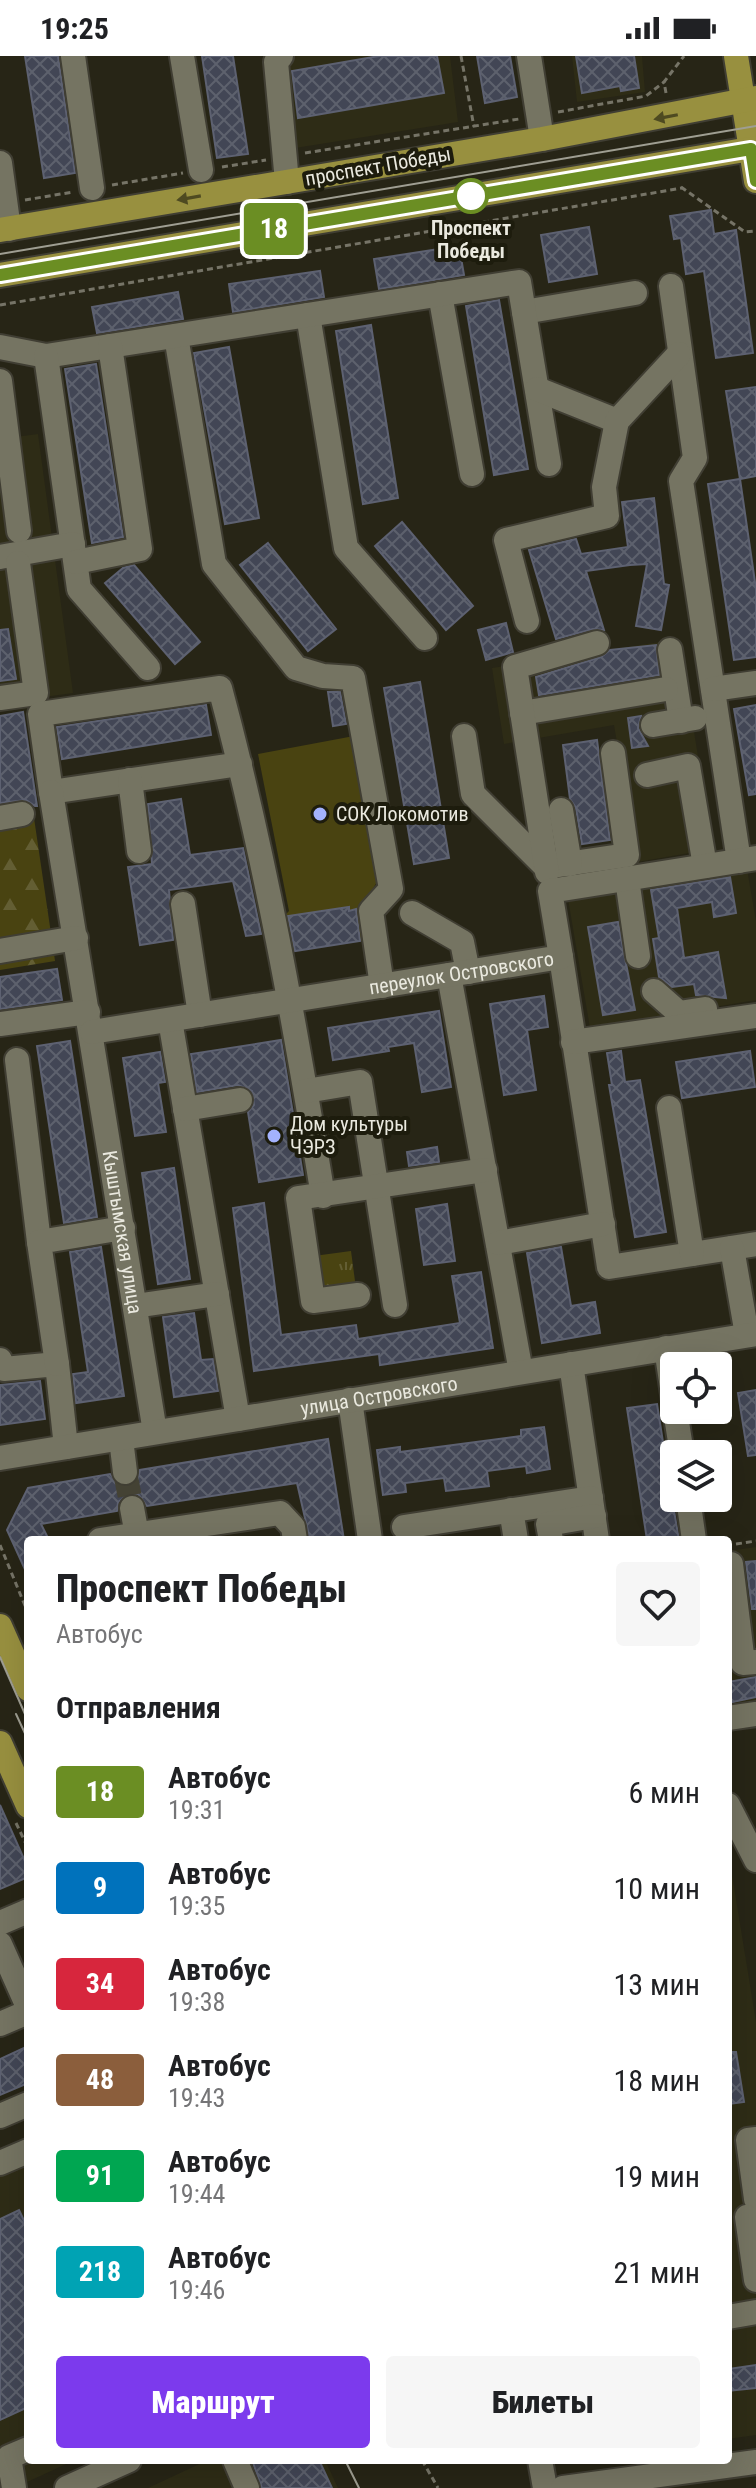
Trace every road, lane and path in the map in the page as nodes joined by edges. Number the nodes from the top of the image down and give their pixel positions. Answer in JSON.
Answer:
{"nodes":[{"id":1,"x":73,"y":56,"type":"edge"},
{"id":2,"x":182,"y":56,"type":"edge"},
{"id":3,"x":281,"y":56,"type":"edge"},
{"id":4,"x":461,"y":56,"type":"edge"},
{"id":5,"x":529,"y":56,"type":"edge"},
{"id":6,"x":736,"y":56,"type":"edge"},
{"id":7,"x":664,"y":82,"type":"dead end"},
{"id":8,"x":749,"y":99,"type":"edge"},
{"id":9,"x":474,"y":127,"type":"junction"},
{"id":10,"x":540,"y":127,"type":"junction"},
{"id":11,"x":753,"y":149,"type":"edge"},
{"id":12,"x":284,"y":157,"type":"junction"},
{"id":13,"x":0,"y":163,"type":"edge"},
{"id":14,"x":201,"y":170,"type":"junction"},
{"id":15,"x":756,"y":181,"type":"edge"},
{"id":16,"x":287,"y":182,"type":"junction"},
{"id":17,"x":92,"y":188,"type":"junction"},
{"id":18,"x":682,"y":188,"type":"dead end"},
{"id":19,"x":6,"y":203,"type":"junction"},
{"id":20,"x":4,"y":229,"type":"edge"},
{"id":21,"x":0,"y":275,"type":"edge"},
{"id":22,"x":671,"y":286,"type":"dead end"},
{"id":23,"x":635,"y":293,"type":"dead end"},
{"id":24,"x":440,"y":294,"type":"junction"},
{"id":25,"x":0,"y":305,"type":"edge"},
{"id":26,"x":524,"y":312,"type":"junction"},
{"id":27,"x":308,"y":315,"type":"junction"},
{"id":28,"x":176,"y":336,"type":"junction"},
{"id":29,"x":110,"y":346,"type":"junction"},
{"id":30,"x":0,"y":347,"type":"edge"},
{"id":31,"x":679,"y":354,"type":"junction"},
{"id":32,"x":46,"y":356,"type":"junction"},
{"id":33,"x":0,"y":381,"type":"edge"},
{"id":34,"x":537,"y":389,"type":"junction"},
{"id":35,"x":617,"y":421,"type":"junction"},
{"id":36,"x":3,"y":426,"type":"edge"},
{"id":37,"x":549,"y":464,"type":"dead end"},
{"id":38,"x":472,"y":474,"type":"dead end"},
{"id":39,"x":19,"y":531,"type":"dead end"},
{"id":40,"x":74,"y":553,"type":"junction"},
{"id":41,"x":9,"y":560,"type":"edge"},
{"id":42,"x":527,"y":621,"type":"dead end"},
{"id":43,"x":425,"y":638,"type":"dead end"},
{"id":44,"x":597,"y":643,"type":"dead end"},
{"id":45,"x":670,"y":650,"type":"dead end"},
{"id":46,"x":148,"y":668,"type":"dead end"},
{"id":47,"x":756,"y":683,"type":"edge"},
{"id":48,"x":666,"y":689,"type":"dead end"},
{"id":49,"x":713,"y":689,"type":"junction"},
{"id":50,"x":0,"y":698,"type":"edge"},
{"id":51,"x":522,"y":713,"type":"junction"},
{"id":52,"x":717,"y":715,"type":"junction"},
{"id":53,"x":681,"y":721,"type":"junction"},
{"id":54,"x":653,"y":725,"type":"dead end"},
{"id":55,"x":464,"y":736,"type":"dead end"},
{"id":56,"x":613,"y":753,"type":"dead end"},
{"id":57,"x":240,"y":764,"type":"junction"},
{"id":58,"x":647,"y":775,"type":"dead end"},
{"id":59,"x":130,"y":780,"type":"junction"},
{"id":60,"x":51,"y":792,"type":"junction"},
{"id":61,"x":561,"y":810,"type":"dead end"},
{"id":62,"x":139,"y":851,"type":"dead end"},
{"id":63,"x":752,"y":860,"type":"edge"},
{"id":64,"x":705,"y":866,"type":"junction"},
{"id":65,"x":555,"y":874,"type":"junction"},
{"id":66,"x":627,"y":879,"type":"junction"},
{"id":67,"x":183,"y":904,"type":"dead end"},
{"id":68,"x":412,"y":913,"type":"dead end"},
{"id":69,"x":76,"y":938,"type":"junction"},
{"id":70,"x":0,"y":951,"type":"edge"},
{"id":71,"x":638,"y":956,"type":"dead end"},
{"id":72,"x":561,"y":957,"type":"junction"},
{"id":73,"x":458,"y":973,"type":"junction"},
{"id":74,"x":382,"y":986,"type":"junction"},
{"id":75,"x":654,"y":991,"type":"dead end"},
{"id":76,"x":291,"y":1000,"type":"junction"},
{"id":77,"x":200,"y":1015,"type":"junction"},
{"id":78,"x":745,"y":1017,"type":"edge"},
{"id":79,"x":170,"y":1020,"type":"junction"},
{"id":80,"x":90,"y":1022,"type":"junction"},
{"id":81,"x":0,"y":1024,"type":"edge"},
{"id":82,"x":573,"y":1042,"type":"junction"},
{"id":83,"x":17,"y":1060,"type":"dead end"},
{"id":84,"x":306,"y":1091,"type":"junction"},
{"id":85,"x":240,"y":1100,"type":"dead end"},
{"id":86,"x":669,"y":1108,"type":"dead end"},
{"id":87,"x":185,"y":1109,"type":"junction"},
{"id":88,"x":485,"y":1170,"type":"junction"},
{"id":89,"x":377,"y":1187,"type":"junction"},
{"id":90,"x":323,"y":1196,"type":"junction"},
{"id":91,"x":603,"y":1224,"type":"junction"},
{"id":92,"x":123,"y":1228,"type":"junction"},
{"id":93,"x":39,"y":1242,"type":"junction"},
{"id":94,"x":498,"y":1243,"type":"junction"},
{"id":95,"x":756,"y":1244,"type":"edge"},
{"id":96,"x":732,"y":1248,"type":"junction"},
{"id":97,"x":692,"y":1254,"type":"junction"},
{"id":98,"x":217,"y":1294,"type":"junction"},
{"id":99,"x":358,"y":1295,"type":"dead end"},
{"id":100,"x":395,"y":1305,"type":"dead end"},
{"id":101,"x":135,"y":1306,"type":"junction"},
{"id":102,"x":751,"y":1335,"type":"edge"},
{"id":103,"x":666,"y":1348,"type":"junction"},
{"id":104,"x":667,"y":1352,"type":"edge"},
{"id":105,"x":0,"y":1360,"type":"edge"},
{"id":106,"x":57,"y":1364,"type":"junction"},
{"id":107,"x":571,"y":1364,"type":"junction"},
{"id":108,"x":521,"y":1372,"type":"junction"},
{"id":109,"x":350,"y":1400,"type":"junction"},
{"id":110,"x":238,"y":1419,"type":"junction"},
{"id":111,"x":155,"y":1432,"type":"junction"},
{"id":112,"x":121,"y":1439,"type":"junction"},
{"id":113,"x":66,"y":1447,"type":"junction"},
{"id":114,"x":0,"y":1458,"type":"edge"},
{"id":115,"x":125,"y":1472,"type":"tunnel mouth"},
{"id":116,"x":132,"y":1508,"type":"tunnel mouth"},
{"id":117,"x":511,"y":1510,"type":"junction"},
{"id":118,"x":690,"y":1512,"type":"edge"},
{"id":119,"x":594,"y":1518,"type":"edge"},
{"id":120,"x":404,"y":1527,"type":"dead end"},
{"id":121,"x":137,"y":1535,"type":"junction"},
{"id":122,"x":130,"y":1536,"type":"edge"},
{"id":123,"x":294,"y":1536,"type":"edge"},
{"id":124,"x":369,"y":1536,"type":"edge"},
{"id":125,"x":515,"y":1536,"type":"edge"},
{"id":126,"x":550,"y":1536,"type":"edge"},
{"id":127,"x":693,"y":1536,"type":"edge"},
{"id":128,"x":756,"y":1541,"type":"edge"},
{"id":129,"x":0,"y":1545,"type":"edge"},
{"id":130,"x":732,"y":1554,"type":"edge"},
{"id":131,"x":24,"y":1603,"type":"edge"},
{"id":132,"x":732,"y":1605,"type":"edge"},
{"id":133,"x":0,"y":1626,"type":"edge"},
{"id":134,"x":756,"y":1662,"type":"edge"},
{"id":135,"x":24,"y":1680,"type":"edge"},
{"id":136,"x":756,"y":1714,"type":"edge"},
{"id":137,"x":732,"y":1717,"type":"edge"},
{"id":138,"x":0,"y":1743,"type":"edge"},
{"id":139,"x":24,"y":1797,"type":"edge"},
{"id":140,"x":732,"y":1813,"type":"edge"},
{"id":141,"x":756,"y":1860,"type":"edge"},
{"id":142,"x":24,"y":1913,"type":"edge"},
{"id":143,"x":0,"y":1923,"type":"edge"},
{"id":144,"x":0,"y":1944,"type":"edge"},
{"id":145,"x":24,"y":2001,"type":"edge"},
{"id":146,"x":24,"y":2012,"type":"edge"},
{"id":147,"x":0,"y":2024,"type":"edge"},
{"id":148,"x":24,"y":2106,"type":"edge"},
{"id":149,"x":0,"y":2116,"type":"edge"},
{"id":150,"x":756,"y":2139,"type":"edge"},
{"id":151,"x":24,"y":2153,"type":"edge"},
{"id":152,"x":0,"y":2163,"type":"edge"},
{"id":153,"x":747,"y":2213,"type":"edge"},
{"id":154,"x":756,"y":2280,"type":"edge"},
{"id":155,"x":756,"y":2312,"type":"edge"},
{"id":156,"x":732,"y":2316,"type":"edge"},
{"id":157,"x":24,"y":2451,"type":"edge"},
{"id":158,"x":756,"y":2462,"type":"edge"},
{"id":159,"x":120,"y":2464,"type":"edge"},
{"id":160,"x":237,"y":2464,"type":"edge"},
{"id":161,"x":424,"y":2464,"type":"edge"},
{"id":162,"x":541,"y":2464,"type":"edge"},
{"id":163,"x":682,"y":2473,"type":"edge"},
{"id":164,"x":14,"y":2488,"type":"edge"},
{"id":165,"x":67,"y":2488,"type":"edge"},
{"id":166,"x":247,"y":2488,"type":"edge"},
{"id":167,"x":438,"y":2488,"type":"edge"},
{"id":168,"x":545,"y":2488,"type":"edge"},
{"id":169,"x":563,"y":2488,"type":"edge"}],
"edges":[{"from":1,"to":17,"type":"street"},
{"from":2,"to":14,"type":"street"},
{"from":3,"to":12,"type":"street"},
{"from":4,"to":9,"type":"path"},
{"from":5,"to":10,"type":"street"},
{"from":6,"to":8,"type":"main road"},
{"from":7,"to":10,"type":"path"},
{"from":8,"to":10,"type":"main road","name":"проспект Победы","one_way":true},
{"from":8,"to":11,"type":"main road"},
{"from":9,"to":10,"type":"path"},
{"from":9,"to":12,"type":"path"},
{"from":10,"to":16,"type":"main road","name":"проспект Победы"},
{"from":11,"to":15,"type":"main road"},
{"from":11,"to":21,"type":"main road"},
{"from":12,"to":14,"type":"path"},
{"from":12,"to":16,"type":"street"},
{"from":13,"to":19,"type":"street"},
{"from":14,"to":17,"type":"path"},
{"from":16,"to":20,"type":"main road","name":"проспект Победы","one_way":true},
{"from":17,"to":19,"type":"path"},
{"from":18,"to":25,"type":"path"},
{"from":19,"to":20,"type":"street"},
{"from":22,"to":31,"type":"street"},
{"from":23,"to":26,"type":"street"},
{"from":24,"to":26,"type":"street"},
{"from":24,"to":27,"type":"street"},
{"from":24,"to":38,"type":"street"},
{"from":26,"to":34,"type":"street"},
{"from":27,"to":28,"type":"street"},
{"from":27,"to":43,"type":"street"},
{"from":28,"to":29,"type":"street"},
{"from":28,"to":74,"type":"street"},
{"from":29,"to":32,"type":"street"},
{"from":29,"to":40,"type":"street"},
{"from":30,"to":32,"type":"street"},
{"from":31,"to":35,"type":"street"},
{"from":31,"to":49,"type":"street"},
{"from":32,"to":40,"type":"street"},
{"from":33,"to":36,"type":"street"},
{"from":34,"to":35,"type":"street"},
{"from":34,"to":37,"type":"street"},
{"from":35,"to":42,"type":"street"},
{"from":36,"to":39,"type":"street"},
{"from":40,"to":41,"type":"street"},
{"from":40,"to":46,"type":"street"},
{"from":41,"to":50,"type":"street"},
{"from":44,"to":51,"type":"street"},
{"from":45,"to":53,"type":"street"},
{"from":47,"to":49,"type":"street"},
{"from":48,"to":51,"type":"street"},
{"from":49,"to":52,"type":"street"},
{"from":51,"to":65,"type":"street"},
{"from":52,"to":53,"type":"street"},
{"from":52,"to":63,"type":"street"},
{"from":53,"to":54,"type":"street"},
{"from":55,"to":65,"type":"street"},
{"from":56,"to":65,"type":"street"},
{"from":57,"to":59,"type":"street"},
{"from":57,"to":60,"type":"street","name":"Кыштымская улица"},
{"from":57,"to":76,"type":"street"},
{"from":58,"to":64,"type":"street"},
{"from":59,"to":60,"type":"street"},
{"from":59,"to":62,"type":"street"},
{"from":60,"to":69,"type":"street","name":"Кыштымская улица"},
{"from":61,"to":65,"type":"street"},
{"from":63,"to":64,"type":"street"},
{"from":64,"to":66,"type":"street"},
{"from":65,"to":66,"type":"street"},
{"from":65,"to":72,"type":"street","name":"переулок Островского"},
{"from":66,"to":71,"type":"street"},
{"from":67,"to":77,"type":"street"},
{"from":68,"to":73,"type":"street"},
{"from":69,"to":70,"type":"street"},
{"from":69,"to":80,"type":"street","name":"Кыштымская улица"},
{"from":72,"to":73,"type":"street","name":"переулок Островского"},
{"from":72,"to":82,"type":"street"},
{"from":73,"to":74,"type":"street","name":"переулок Островского"},
{"from":73,"to":88,"type":"street"},
{"from":74,"to":76,"type":"street","name":"переулок Островского"},
{"from":75,"to":78,"type":"street"},
{"from":76,"to":77,"type":"street","name":"переулок Островского"},
{"from":76,"to":84,"type":"street"},
{"from":77,"to":79,"type":"street","name":"переулок Островского"},
{"from":78,"to":82,"type":"street"},
{"from":79,"to":80,"type":"street","name":"переулок Островского"},
{"from":79,"to":87,"type":"street"},
{"from":80,"to":81,"type":"street","name":"переулок Островского"},
{"from":80,"to":92,"type":"street","name":"Кыштымская улица"},
{"from":82,"to":91,"type":"street"},
{"from":83,"to":93,"type":"street"},
{"from":84,"to":89,"type":"street"},
{"from":84,"to":90,"type":"street"},
{"from":85,"to":87,"type":"street"},
{"from":86,"to":97,"type":"street"},
{"from":87,"to":98,"type":"street"},
{"from":88,"to":89,"type":"street"},
{"from":88,"to":94,"type":"street"},
{"from":89,"to":90,"type":"street"},
{"from":89,"to":100,"type":"street"},
{"from":90,"to":99,"type":"street"},
{"from":91,"to":94,"type":"street"},
{"from":91,"to":97,"type":"street"},
{"from":92,"to":93,"type":"street"},
{"from":92,"to":101,"type":"street","name":"Кыштымская улица"},
{"from":93,"to":106,"type":"street"},
{"from":94,"to":108,"type":"street"},
{"from":95,"to":96,"type":"street"},
{"from":96,"to":97,"type":"street"},
{"from":96,"to":102,"type":"street"},
{"from":98,"to":101,"type":"street"},
{"from":98,"to":110,"type":"street"},
{"from":101,"to":111,"type":"street","name":"Кыштымская улица"},
{"from":102,"to":103,"type":"street","name":"улица Островского"},
{"from":103,"to":104,"type":"street"},
{"from":103,"to":107,"type":"street","name":"улица Островского"},
{"from":105,"to":106,"type":"street"},
{"from":106,"to":113,"type":"street"},
{"from":107,"to":108,"type":"street","name":"улица Островского"},
{"from":107,"to":119,"type":"street"},
{"from":108,"to":109,"type":"street","name":"улица Островского"},
{"from":109,"to":110,"type":"street","name":"улица Островского"},
{"from":109,"to":124,"type":"street"},
{"from":110,"to":111,"type":"street","name":"улица Островского"},
{"from":111,"to":112,"type":"street","name":"улица Островского"},
{"from":112,"to":113,"type":"street","name":"улица Островского"},
{"from":112,"to":115,"type":"street"},
{"from":113,"to":114,"type":"street","name":"улица Островского"},
{"from":116,"to":121,"type":"street"},
{"from":117,"to":119,"type":"street"},
{"from":117,"to":120,"type":"street"},
{"from":117,"to":125,"type":"street"},
{"from":118,"to":127,"type":"street"},
{"from":119,"to":126,"type":"street"},
{"from":121,"to":122,"type":"street"},
{"from":121,"to":123,"type":"street"},
{"from":128,"to":130,"type":"path"},
{"from":129,"to":131,"type":"path"},
{"from":132,"to":134,"type":"street"},
{"from":133,"to":135,"type":"main road"},
{"from":136,"to":137,"type":"street"},
{"from":138,"to":139,"type":"main road"},
{"from":140,"to":141,"type":"street"},
{"from":142,"to":143,"type":"street"},
{"from":144,"to":145,"type":"street"},
{"from":146,"to":147,"type":"street"},
{"from":148,"to":149,"type":"street"},
{"from":150,"to":153,"type":"street"},
{"from":151,"to":152,"type":"street"},
{"from":153,"to":154,"type":"street"},
{"from":155,"to":156,"type":"street"},
{"from":157,"to":164,"type":"street"},
{"from":158,"to":163,"type":"street"},
{"from":159,"to":165,"type":"street"},
{"from":160,"to":166,"type":"street"},
{"from":161,"to":167,"type":"path"},
{"from":162,"to":168,"type":"street"},
{"from":163,"to":169,"type":"street"}]}
